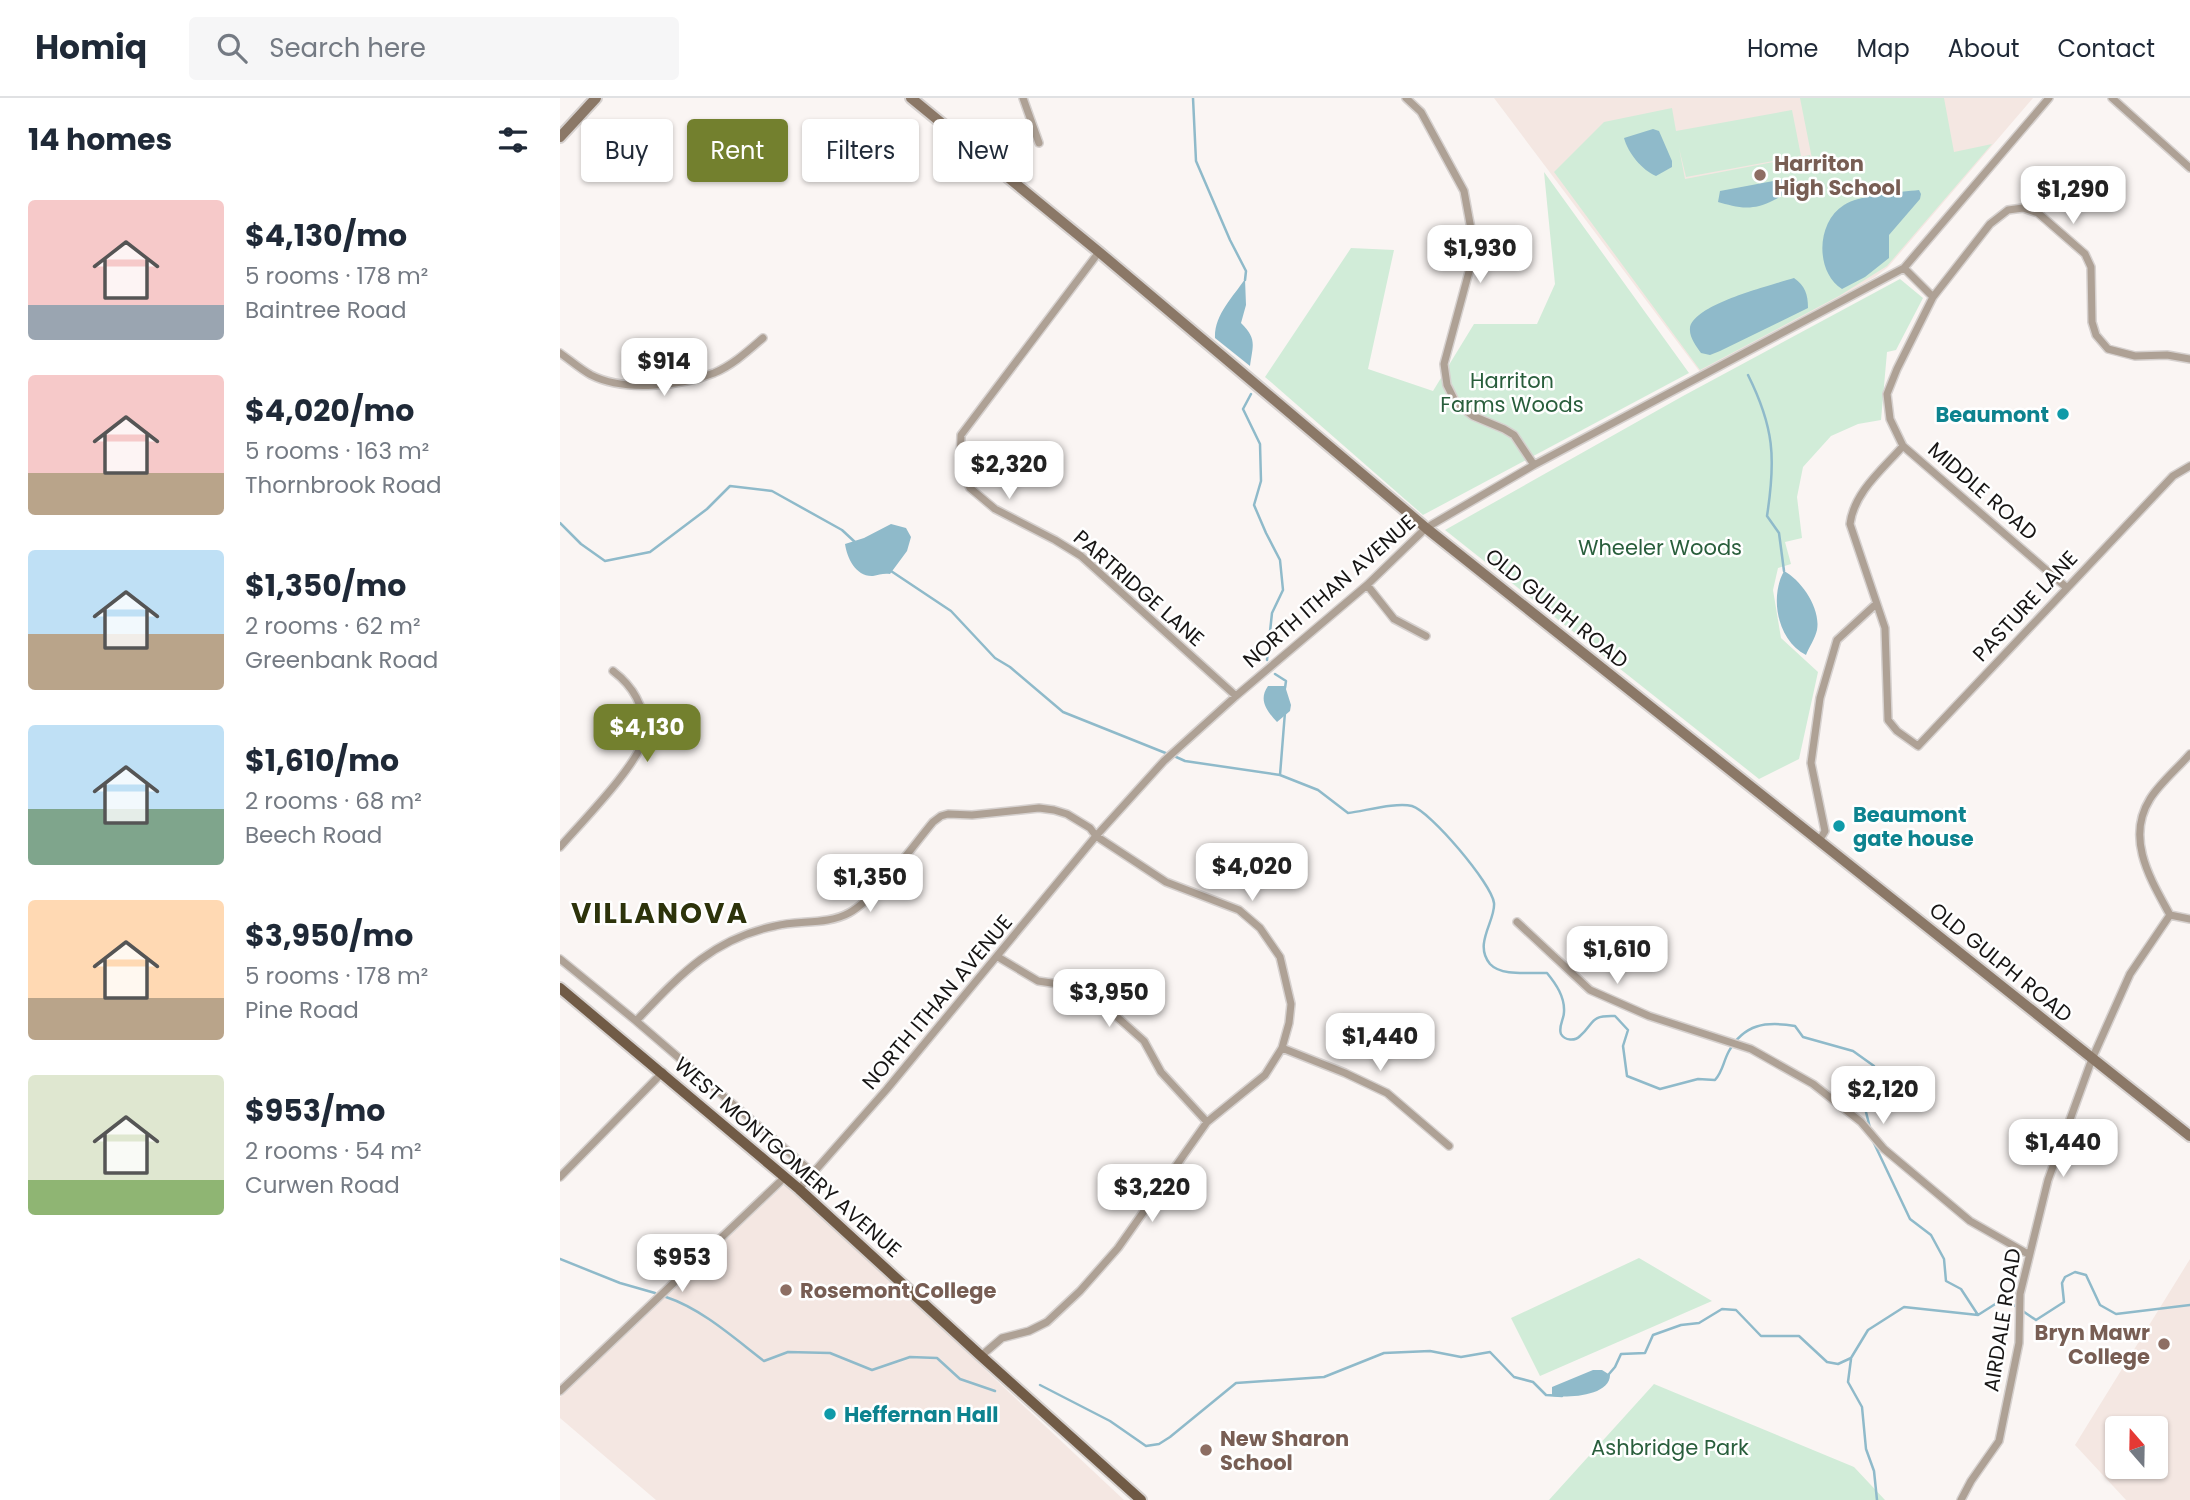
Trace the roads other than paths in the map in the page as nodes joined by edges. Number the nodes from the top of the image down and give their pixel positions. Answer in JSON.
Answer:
{"nodes":[{"id":1,"x":596,"y":98,"type":"edge"},
{"id":2,"x":911,"y":98,"type":"edge"},
{"id":3,"x":1023,"y":98,"type":"edge"},
{"id":4,"x":1406,"y":98,"type":"edge"},
{"id":5,"x":2049,"y":98,"type":"edge"},
{"id":6,"x":2112,"y":98,"type":"edge"},
{"id":7,"x":560,"y":137,"type":"edge"},
{"id":8,"x":1039,"y":143,"type":"dead end"},
{"id":9,"x":2190,"y":168,"type":"edge"},
{"id":10,"x":1099,"y":252,"type":"junction"},
{"id":11,"x":1904,"y":268,"type":"junction"},
{"id":12,"x":1933,"y":297,"type":"junction"},
{"id":13,"x":763,"y":338,"type":"dead end"},
{"id":14,"x":560,"y":353,"type":"edge"},
{"id":15,"x":2190,"y":359,"type":"edge"},
{"id":16,"x":1903,"y":446,"type":"junction"},
{"id":17,"x":1534,"y":465,"type":"junction"},
{"id":18,"x":2190,"y":466,"type":"edge"},
{"id":19,"x":1426,"y":528,"type":"junction"},
{"id":20,"x":1367,"y":585,"type":"junction"},
{"id":21,"x":2066,"y":587,"type":"junction"},
{"id":22,"x":1876,"y":604,"type":"junction"},
{"id":23,"x":1426,"y":636,"type":"dead end"},
{"id":24,"x":613,"y":671,"type":"dead end"},
{"id":25,"x":1236,"y":696,"type":"junction"},
{"id":26,"x":2190,"y":754,"type":"edge"},
{"id":27,"x":1096,"y":836,"type":"junction"},
{"id":28,"x":1819,"y":841,"type":"junction"},
{"id":29,"x":560,"y":847,"type":"edge"},
{"id":30,"x":2170,"y":915,"type":"junction"},
{"id":31,"x":2190,"y":919,"type":"edge"},
{"id":32,"x":1517,"y":922,"type":"dead end"},
{"id":33,"x":998,"y":957,"type":"junction"},
{"id":34,"x":560,"y":959,"type":"edge"},
{"id":35,"x":560,"y":988,"type":"edge"},
{"id":36,"x":636,"y":1021,"type":"junction"},
{"id":37,"x":1282,"y":1048,"type":"junction"},
{"id":38,"x":2092,"y":1059,"type":"junction"},
{"id":39,"x":663,"y":1072,"type":"junction"},
{"id":40,"x":1207,"y":1122,"type":"junction"},
{"id":41,"x":2190,"y":1136,"type":"edge"},
{"id":42,"x":1449,"y":1146,"type":"dead end"},
{"id":43,"x":813,"y":1173,"type":"junction"},
{"id":44,"x":560,"y":1177,"type":"edge"},
{"id":45,"x":785,"y":1177,"type":"junction"},
{"id":46,"x":799,"y":1189,"type":"junction"},
{"id":47,"x":2028,"y":1254,"type":"junction"},
{"id":48,"x":981,"y":1356,"type":"junction"},
{"id":49,"x":560,"y":1391,"type":"edge"},
{"id":50,"x":1141,"y":1500,"type":"edge"},
{"id":51,"x":1961,"y":1500,"type":"edge"}],
"edges":[{"from":1,"to":7,"type":"street"},
{"from":2,"to":10,"type":"street","name":"OLD GULPH ROAD"},
{"from":3,"to":8,"type":"street"},
{"from":4,"to":17,"type":"street"},
{"from":5,"to":11,"type":"street","name":"NORTH ITHAN AVENUE"},
{"from":6,"to":9,"type":"street"},
{"from":10,"to":19,"type":"street","name":"OLD GULPH ROAD"},
{"from":10,"to":25,"type":"street","name":"PARTRIDGE LANE"},
{"from":11,"to":12,"type":"street"},
{"from":11,"to":17,"type":"street","name":"NORTH ITHAN AVENUE"},
{"from":12,"to":15,"type":"street"},
{"from":12,"to":16,"type":"street","name":"MIDDLE ROAD"},
{"from":13,"to":14,"type":"street"},
{"from":16,"to":21,"type":"street","name":"MIDDLE ROAD"},
{"from":16,"to":22,"type":"street"},
{"from":17,"to":19,"type":"street","name":"NORTH ITHAN AVENUE"},
{"from":18,"to":21,"type":"street","name":"PASTURE LANE"},
{"from":19,"to":20,"type":"street","name":"NORTH ITHAN AVENUE"},
{"from":19,"to":28,"type":"street","name":"OLD GULPH ROAD"},
{"from":20,"to":23,"type":"street"},
{"from":20,"to":25,"type":"street","name":"NORTH ITHAN AVENUE"},
{"from":21,"to":22,"type":"street","name":"PASTURE LANE"},
{"from":22,"to":28,"type":"street"},
{"from":24,"to":29,"type":"street"},
{"from":25,"to":27,"type":"street","name":"NORTH ITHAN AVENUE"},
{"from":26,"to":30,"type":"street"},
{"from":27,"to":33,"type":"street","name":"NORTH ITHAN AVENUE"},
{"from":27,"to":36,"type":"street"},
{"from":27,"to":37,"type":"street"},
{"from":28,"to":38,"type":"street","name":"OLD GULPH ROAD"},
{"from":30,"to":31,"type":"street"},
{"from":30,"to":38,"type":"street","name":"AIRDALE ROAD"},
{"from":32,"to":47,"type":"street"},
{"from":33,"to":40,"type":"street"},
{"from":33,"to":43,"type":"street","name":"NORTH ITHAN AVENUE"},
{"from":34,"to":36,"type":"street","name":"WEST MONTGOMERY AVENUE"},
{"from":35,"to":39,"type":"main road","name":"WEST MONTGOMERY AVENUE"},
{"from":36,"to":43,"type":"street","name":"WEST MONTGOMERY AVENUE"},
{"from":37,"to":40,"type":"street"},
{"from":37,"to":42,"type":"street"},
{"from":38,"to":41,"type":"street","name":"OLD GULPH ROAD"},
{"from":38,"to":47,"type":"street","name":"AIRDALE ROAD"},
{"from":39,"to":44,"type":"street"},
{"from":39,"to":45,"type":"main road","name":"WEST MONTGOMERY AVENUE"},
{"from":40,"to":48,"type":"street"},
{"from":43,"to":46,"type":"street","name":"NORTH ITHAN AVENUE"},
{"from":45,"to":46,"type":"main road","name":"WEST MONTGOMERY AVENUE"},
{"from":45,"to":49,"type":"street"},
{"from":46,"to":48,"type":"main road","name":"WEST MONTGOMERY AVENUE"},
{"from":47,"to":51,"type":"street","name":"AIRDALE ROAD"},
{"from":48,"to":50,"type":"main road","name":"WEST MONTGOMERY AVENUE"}]}
